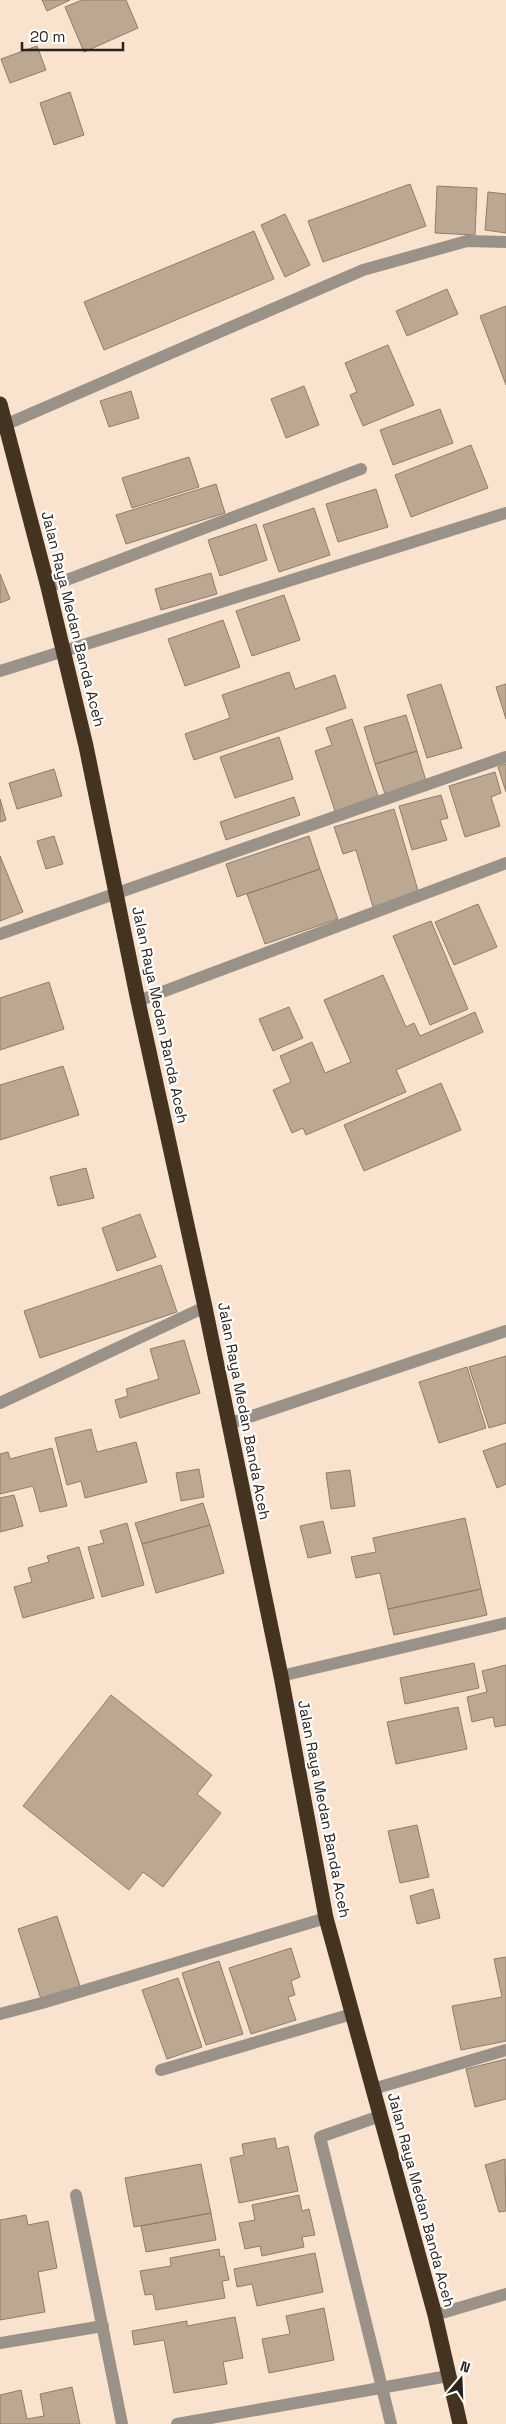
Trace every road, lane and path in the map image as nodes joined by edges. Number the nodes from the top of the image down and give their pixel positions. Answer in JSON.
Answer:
{"nodes":[{"id":1,"x":506,"y":242,"type":"edge"},
{"id":2,"x":0,"y":404,"type":"edge"},
{"id":3,"x":3,"y":425,"type":"edge"},
{"id":4,"x":361,"y":469,"type":"dead end"},
{"id":5,"x":506,"y":513,"type":"edge"},
{"id":6,"x":48,"y":587,"type":"junction"},
{"id":7,"x":64,"y":651,"type":"junction"},
{"id":8,"x":0,"y":671,"type":"edge"},
{"id":9,"x":506,"y":757,"type":"edge"},
{"id":10,"x":506,"y":862,"type":"edge"},
{"id":11,"x":115,"y":892,"type":"junction"},
{"id":12,"x":0,"y":934,"type":"edge"},
{"id":13,"x":138,"y":1001,"type":"junction"},
{"id":14,"x":205,"y":1307,"type":"junction"},
{"id":15,"x":506,"y":1331,"type":"edge"},
{"id":16,"x":0,"y":1403,"type":"edge"},
{"id":17,"x":228,"y":1424,"type":"junction"},
{"id":18,"x":506,"y":1623,"type":"edge"},
{"id":19,"x":281,"y":1676,"type":"junction"},
{"id":20,"x":326,"y":1918,"type":"junction"},
{"id":21,"x":0,"y":2014,"type":"edge"},
{"id":22,"x":352,"y":2014,"type":"junction"},
{"id":23,"x":506,"y":2050,"type":"edge"},
{"id":24,"x":161,"y":2070,"type":"dead end"},
{"id":25,"x":373,"y":2089,"type":"junction"},
{"id":26,"x":380,"y":2116,"type":"junction"},
{"id":27,"x":76,"y":2195,"type":"dead end"},
{"id":28,"x":506,"y":2294,"type":"edge"},
{"id":29,"x":435,"y":2315,"type":"junction"},
{"id":30,"x":103,"y":2326,"type":"junction"},
{"id":31,"x":0,"y":2343,"type":"edge"},
{"id":32,"x":448,"y":2376,"type":"junction"},
{"id":33,"x":382,"y":2386,"type":"junction"},
{"id":34,"x":122,"y":2424,"type":"edge"},
{"id":35,"x":177,"y":2424,"type":"edge"},
{"id":36,"x":391,"y":2424,"type":"edge"},
{"id":37,"x":460,"y":2424,"type":"edge"}],
"edges":[{"from":1,"to":3,"type":"street"},
{"from":2,"to":3,"type":"highway","name":"Jalan Raya Medan Banda Aceh"},
{"from":3,"to":6,"type":"highway","name":"Jalan Raya Medan Banda Aceh"},
{"from":4,"to":6,"type":"street"},
{"from":5,"to":7,"type":"street"},
{"from":6,"to":7,"type":"highway","name":"Jalan Raya Medan Banda Aceh"},
{"from":7,"to":8,"type":"street"},
{"from":7,"to":11,"type":"highway","name":"Jalan Raya Medan Banda Aceh"},
{"from":9,"to":11,"type":"street"},
{"from":10,"to":13,"type":"street"},
{"from":11,"to":12,"type":"street"},
{"from":11,"to":13,"type":"highway","name":"Jalan Raya Medan Banda Aceh"},
{"from":13,"to":14,"type":"highway","name":"Jalan Raya Medan Banda Aceh"},
{"from":14,"to":16,"type":"street"},
{"from":14,"to":17,"type":"highway","name":"Jalan Raya Medan Banda Aceh"},
{"from":15,"to":17,"type":"street"},
{"from":17,"to":19,"type":"highway","name":"Jalan Raya Medan Banda Aceh"},
{"from":18,"to":19,"type":"street"},
{"from":19,"to":20,"type":"highway","name":"Jalan Raya Medan Banda Aceh"},
{"from":20,"to":21,"type":"street"},
{"from":20,"to":22,"type":"highway","name":"Jalan Raya Medan Banda Aceh"},
{"from":22,"to":24,"type":"street"},
{"from":22,"to":25,"type":"highway","name":"Jalan Raya Medan Banda Aceh"},
{"from":23,"to":25,"type":"street"},
{"from":25,"to":26,"type":"highway","name":"Jalan Raya Medan Banda Aceh"},
{"from":26,"to":29,"type":"highway","name":"Jalan Raya Medan Banda Aceh"},
{"from":26,"to":33,"type":"street"},
{"from":27,"to":30,"type":"street"},
{"from":28,"to":29,"type":"street"},
{"from":29,"to":32,"type":"highway","name":"Jalan Raya Medan Banda Aceh"},
{"from":30,"to":31,"type":"street"},
{"from":30,"to":34,"type":"street"},
{"from":32,"to":33,"type":"street"},
{"from":32,"to":37,"type":"highway","name":"Jalan Raya Medan Banda Aceh"},
{"from":33,"to":35,"type":"street"},
{"from":33,"to":36,"type":"street"}]}
